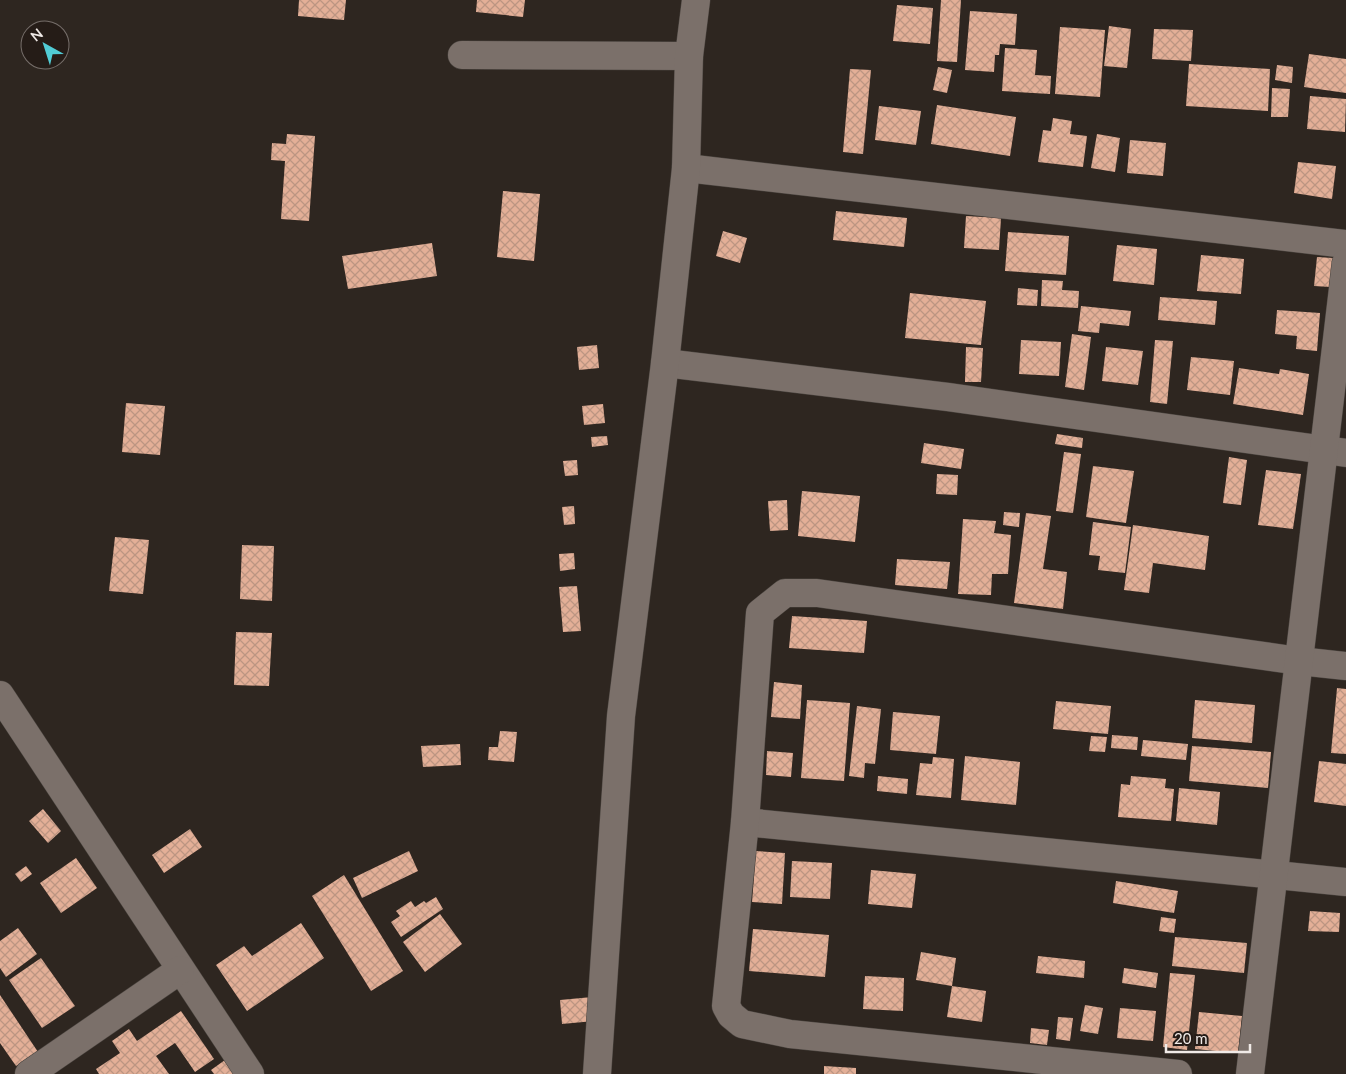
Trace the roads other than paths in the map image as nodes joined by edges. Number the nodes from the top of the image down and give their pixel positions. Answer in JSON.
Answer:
{"nodes":[{"id":1,"x":696,"y":0,"type":"edge"},
{"id":2,"x":462,"y":56,"type":"dead end"},
{"id":3,"x":689,"y":56,"type":"junction"},
{"id":4,"x":686,"y":168,"type":"junction"},
{"id":5,"x":1346,"y":244,"type":"edge"},
{"id":6,"x":1346,"y":263,"type":"edge"},
{"id":7,"x":665,"y":363,"type":"junction"},
{"id":8,"x":1335,"y":451,"type":"edge"},
{"id":9,"x":1299,"y":661,"type":"junction"},
{"id":10,"x":1346,"y":666,"type":"edge"},
{"id":11,"x":0,"y":695,"type":"edge"},
{"id":12,"x":745,"y":822,"type":"junction"},
{"id":13,"x":1273,"y":874,"type":"junction"},
{"id":14,"x":1346,"y":882,"type":"edge"},
{"id":15,"x":180,"y":970,"type":"junction"},
{"id":16,"x":29,"y":1074,"type":"edge"},
{"id":17,"x":250,"y":1074,"type":"edge"},
{"id":18,"x":597,"y":1074,"type":"edge"},
{"id":19,"x":1178,"y":1074,"type":"edge"},
{"id":20,"x":1250,"y":1074,"type":"edge"}],
"edges":[{"from":1,"to":3,"type":"street"},
{"from":2,"to":3,"type":"street"},
{"from":3,"to":4,"type":"street"},
{"from":4,"to":5,"type":"street"},
{"from":4,"to":7,"type":"street"},
{"from":6,"to":8,"type":"street"},
{"from":7,"to":8,"type":"street"},
{"from":7,"to":18,"type":"street"},
{"from":8,"to":9,"type":"street"},
{"from":9,"to":10,"type":"street"},
{"from":9,"to":12,"type":"street"},
{"from":9,"to":13,"type":"street"},
{"from":11,"to":15,"type":"street"},
{"from":12,"to":13,"type":"street"},
{"from":12,"to":19,"type":"street"},
{"from":13,"to":14,"type":"street"},
{"from":13,"to":20,"type":"street"},
{"from":15,"to":16,"type":"street"},
{"from":15,"to":17,"type":"street"}]}
